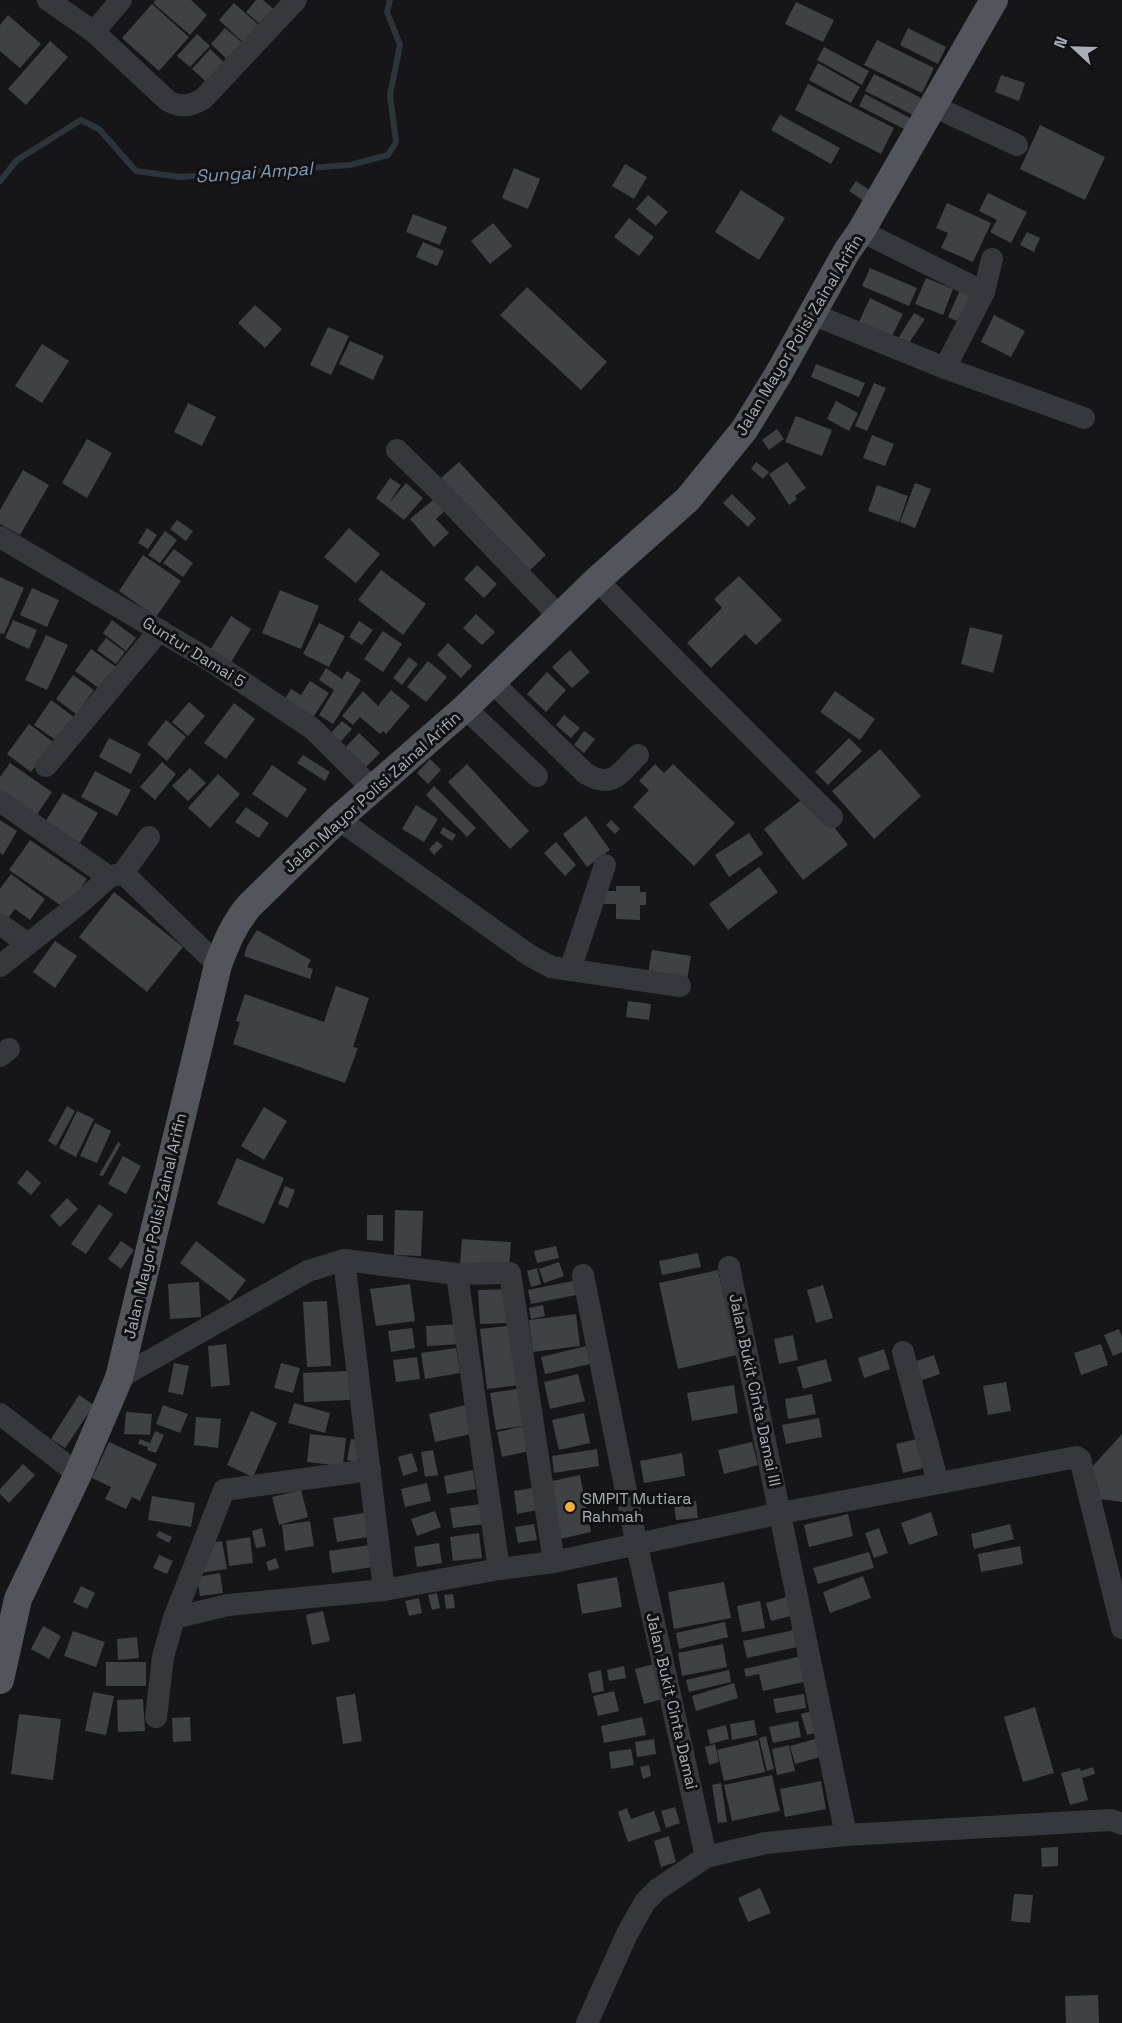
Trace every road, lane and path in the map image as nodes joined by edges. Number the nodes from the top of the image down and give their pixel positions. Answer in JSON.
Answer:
{"nodes":[{"id":1,"x":48,"y":0,"type":"edge"},
{"id":2,"x":121,"y":0,"type":"edge"},
{"id":3,"x":296,"y":0,"type":"edge"},
{"id":4,"x":994,"y":0,"type":"edge"},
{"id":5,"x":94,"y":32,"type":"junction"},
{"id":6,"x":933,"y":105,"type":"junction"},
{"id":7,"x":1017,"y":145,"type":"dead end"},
{"id":8,"x":861,"y":231,"type":"junction"},
{"id":9,"x":992,"y":259,"type":"dead end"},
{"id":10,"x":984,"y":292,"type":"junction"},
{"id":11,"x":812,"y":314,"type":"junction"},
{"id":12,"x":945,"y":368,"type":"junction"},
{"id":13,"x":1084,"y":418,"type":"dead end"},
{"id":14,"x":397,"y":450,"type":"dead end"},
{"id":15,"x":0,"y":537,"type":"edge"},
{"id":16,"x":597,"y":580,"type":"junction"},
{"id":17,"x":560,"y":616,"type":"junction"},
{"id":18,"x":160,"y":630,"type":"junction"},
{"id":19,"x":492,"y":682,"type":"junction"},
{"id":20,"x":465,"y":708,"type":"junction"},
{"id":21,"x":638,"y":754,"type":"dead end"},
{"id":22,"x":46,"y":766,"type":"dead end"},
{"id":23,"x":537,"y":777,"type":"dead end"},
{"id":24,"x":372,"y":788,"type":"junction"},
{"id":25,"x":0,"y":801,"type":"edge"},
{"id":26,"x":832,"y":817,"type":"dead end"},
{"id":27,"x":338,"y":819,"type":"junction"},
{"id":28,"x":149,"y":837,"type":"dead end"},
{"id":29,"x":605,"y":865,"type":"dead end"},
{"id":30,"x":116,"y":875,"type":"junction"},
{"id":31,"x":0,"y":924,"type":"edge"},
{"id":32,"x":28,"y":944,"type":"junction"},
{"id":33,"x":218,"y":965,"type":"junction"},
{"id":34,"x":0,"y":966,"type":"edge"},
{"id":35,"x":570,"y":970,"type":"junction"},
{"id":36,"x":680,"y":986,"type":"dead end"},
{"id":37,"x":344,"y":1260,"type":"junction"},
{"id":38,"x":729,"y":1267,"type":"dead end"},
{"id":39,"x":457,"y":1274,"type":"junction"},
{"id":40,"x":583,"y":1275,"type":"dead end"},
{"id":41,"x":903,"y":1352,"type":"dead end"},
{"id":42,"x":119,"y":1378,"type":"junction"},
{"id":43,"x":0,"y":1414,"type":"edge"},
{"id":44,"x":370,"y":1470,"type":"junction"},
{"id":45,"x":78,"y":1474,"type":"junction"},
{"id":46,"x":938,"y":1483,"type":"junction"},
{"id":47,"x":781,"y":1513,"type":"junction"},
{"id":48,"x":637,"y":1546,"type":"junction"},
{"id":49,"x":554,"y":1562,"type":"junction"},
{"id":50,"x":499,"y":1569,"type":"junction"},
{"id":51,"x":384,"y":1590,"type":"junction"},
{"id":52,"x":174,"y":1618,"type":"junction"},
{"id":53,"x":1122,"y":1628,"type":"edge"},
{"id":54,"x":0,"y":1680,"type":"edge"},
{"id":55,"x":156,"y":1717,"type":"dead end"},
{"id":56,"x":1122,"y":1824,"type":"edge"},
{"id":57,"x":846,"y":1835,"type":"junction"},
{"id":58,"x":706,"y":1857,"type":"junction"},
{"id":59,"x":587,"y":2023,"type":"edge"}],
"edges":[{"from":1,"to":5,"type":"street"},
{"from":2,"to":5,"type":"street"},
{"from":3,"to":5,"type":"street"},
{"from":4,"to":6,"type":"main road","name":"Jalan Mayor Polisi Zainal Arifin"},
{"from":6,"to":7,"type":"street"},
{"from":6,"to":8,"type":"main road","name":"Jalan Mayor Polisi Zainal Arifin"},
{"from":8,"to":10,"type":"street"},
{"from":8,"to":11,"type":"main road","name":"Jalan Mayor Polisi Zainal Arifin"},
{"from":9,"to":10,"type":"street"},
{"from":10,"to":12,"type":"street"},
{"from":11,"to":12,"type":"street"},
{"from":11,"to":16,"type":"main road","name":"Jalan Mayor Polisi Zainal Arifin"},
{"from":12,"to":13,"type":"street"},
{"from":14,"to":17,"type":"street"},
{"from":15,"to":18,"type":"street","name":"Guntur Damai 5"},
{"from":16,"to":17,"type":"main road","name":"Jalan Mayor Polisi Zainal Arifin"},
{"from":16,"to":26,"type":"street"},
{"from":17,"to":19,"type":"main road","name":"Jalan Mayor Polisi Zainal Arifin"},
{"from":18,"to":22,"type":"street"},
{"from":18,"to":24,"type":"street","name":"Guntur Damai 5"},
{"from":19,"to":20,"type":"main road","name":"Jalan Mayor Polisi Zainal Arifin"},
{"from":19,"to":21,"type":"street"},
{"from":20,"to":23,"type":"street"},
{"from":20,"to":24,"type":"main road","name":"Jalan Mayor Polisi Zainal Arifin"},
{"from":24,"to":27,"type":"main road","name":"Jalan Mayor Polisi Zainal Arifin"},
{"from":25,"to":30,"type":"street"},
{"from":27,"to":33,"type":"main road","name":"Jalan Mayor Polisi Zainal Arifin"},
{"from":27,"to":35,"type":"street"},
{"from":28,"to":30,"type":"street"},
{"from":29,"to":35,"type":"street"},
{"from":30,"to":32,"type":"street"},
{"from":30,"to":33,"type":"street"},
{"from":31,"to":32,"type":"street"},
{"from":32,"to":34,"type":"street"},
{"from":33,"to":42,"type":"main road","name":"Jalan Mayor Polisi Zainal Arifin"},
{"from":35,"to":36,"type":"street"},
{"from":37,"to":39,"type":"street"},
{"from":37,"to":42,"type":"street"},
{"from":37,"to":44,"type":"street"},
{"from":38,"to":47,"type":"street","name":"Jalan Bukit Cinta Damai III"},
{"from":39,"to":49,"type":"street"},
{"from":39,"to":50,"type":"street"},
{"from":40,"to":48,"type":"street","name":"Jalan Bukit Cinta Damai"},
{"from":41,"to":46,"type":"street"},
{"from":42,"to":45,"type":"main road","name":"Jalan Mayor Polisi Zainal Arifin"},
{"from":43,"to":45,"type":"street"},
{"from":44,"to":51,"type":"street"},
{"from":44,"to":52,"type":"street"},
{"from":45,"to":54,"type":"main road","name":"Jalan Mayor Polisi Zainal Arifin"},
{"from":46,"to":47,"type":"street"},
{"from":46,"to":53,"type":"street"},
{"from":47,"to":48,"type":"street"},
{"from":47,"to":57,"type":"street","name":"Jalan Bukit Cinta Damai III"},
{"from":48,"to":49,"type":"street"},
{"from":48,"to":58,"type":"street","name":"Jalan Bukit Cinta Damai"},
{"from":49,"to":50,"type":"street"},
{"from":50,"to":51,"type":"street"},
{"from":51,"to":52,"type":"street"},
{"from":52,"to":55,"type":"street"},
{"from":56,"to":57,"type":"street"},
{"from":57,"to":58,"type":"street"},
{"from":58,"to":59,"type":"street"}]}
